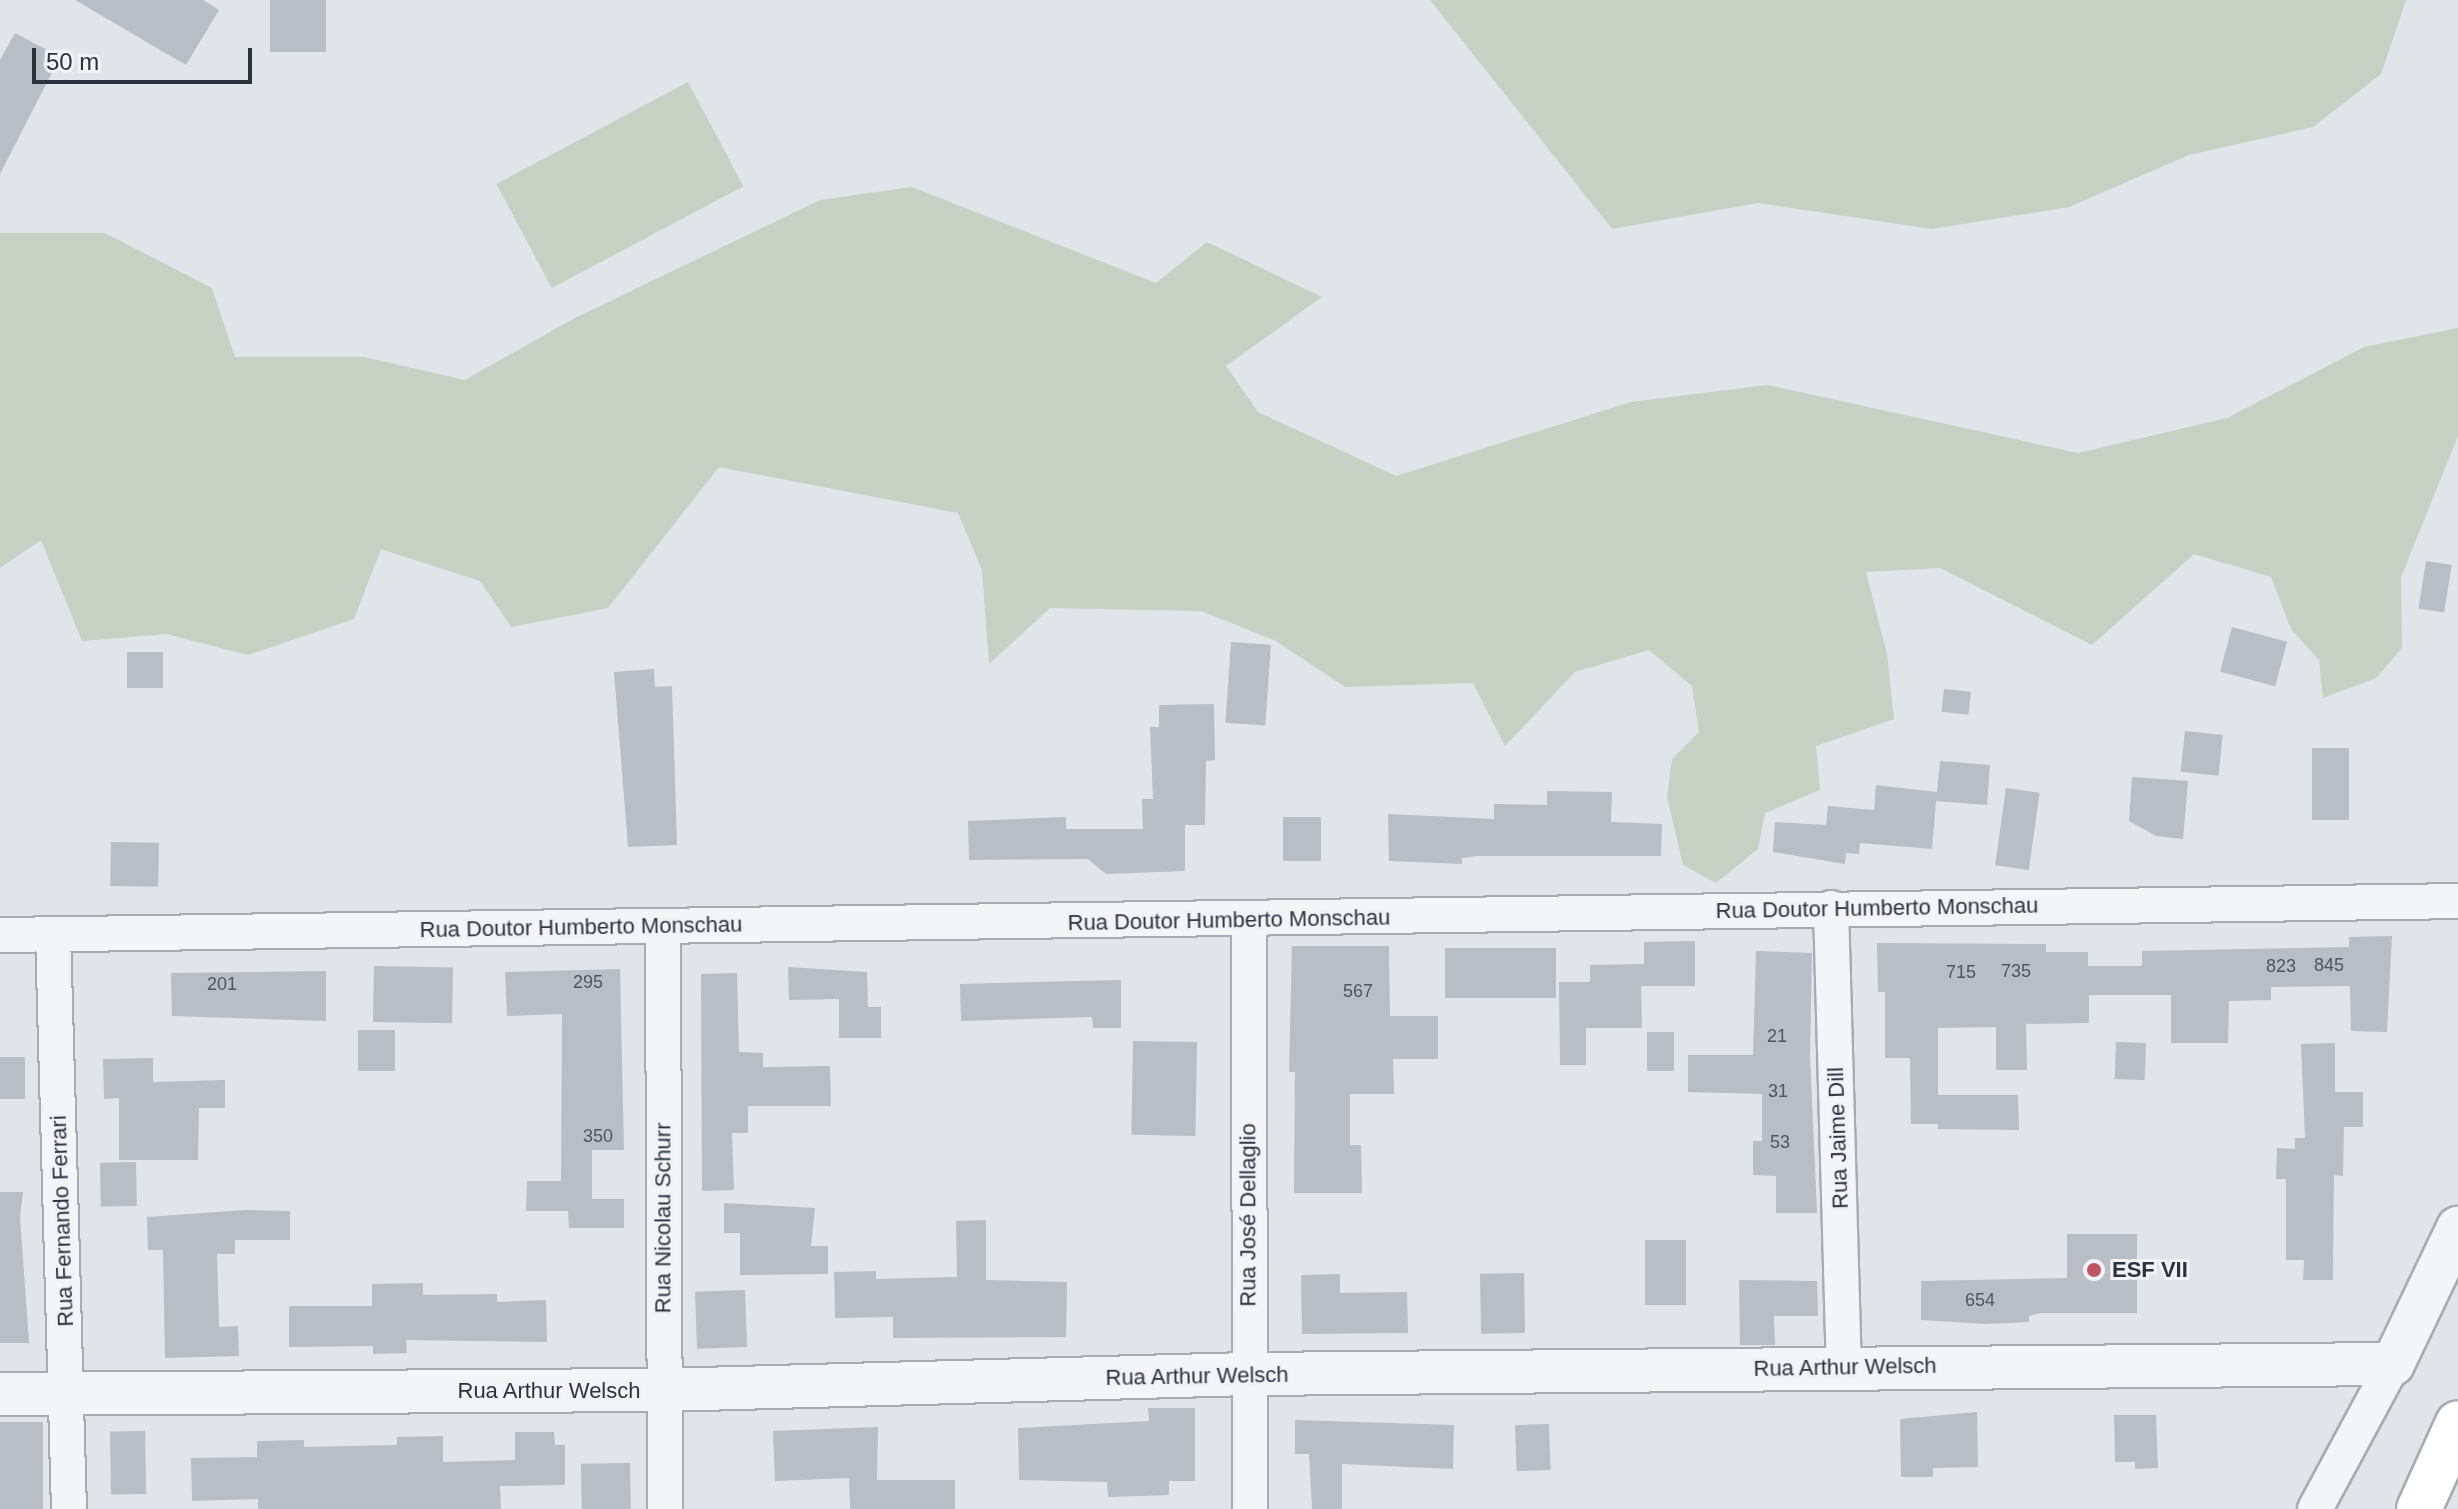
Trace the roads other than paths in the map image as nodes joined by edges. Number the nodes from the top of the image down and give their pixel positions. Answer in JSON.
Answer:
{"nodes":[{"id":1,"x":2458,"y":901,"type":"edge"},
{"id":2,"x":1831,"y":908,"type":"junction"},
{"id":3,"x":1249,"y":921,"type":"junction"},
{"id":4,"x":663,"y":926,"type":"junction"},
{"id":5,"x":53,"y":934,"type":"junction"},
{"id":6,"x":0,"y":935,"type":"edge"},
{"id":7,"x":2458,"y":1228,"type":"edge"},
{"id":8,"x":2393,"y":1364,"type":"junction"},
{"id":9,"x":1844,"y":1367,"type":"junction"},
{"id":10,"x":1248,"y":1374,"type":"junction"},
{"id":11,"x":664,"y":1390,"type":"junction"},
{"id":12,"x":67,"y":1393,"type":"junction"},
{"id":13,"x":0,"y":1394,"type":"edge"},
{"id":14,"x":2458,"y":1423,"type":"edge"},
{"id":15,"x":69,"y":1509,"type":"edge"},
{"id":16,"x":665,"y":1509,"type":"edge"},
{"id":17,"x":1250,"y":1509,"type":"edge"},
{"id":18,"x":2315,"y":1509,"type":"edge"},
{"id":19,"x":2419,"y":1509,"type":"edge"}],
"edges":[{"from":1,"to":2,"type":"street","name":"Rua Doutor Humberto Monschau"},
{"from":2,"to":3,"type":"street","name":"Rua Doutor Humberto Monschau"},
{"from":2,"to":9,"type":"street","name":"Rua Jaime Dill"},
{"from":3,"to":4,"type":"street","name":"Rua Doutor Humberto Monschau"},
{"from":3,"to":10,"type":"street","name":"Rua José Dellaglio"},
{"from":4,"to":5,"type":"street","name":"Rua Doutor Humberto Monschau"},
{"from":4,"to":11,"type":"street","name":"Rua Nicolau Schurr"},
{"from":5,"to":6,"type":"street","name":"Rua Doutor Humberto Monschau"},
{"from":5,"to":12,"type":"street","name":"Rua Fernando Ferrari"},
{"from":7,"to":8,"type":"street"},
{"from":8,"to":9,"type":"street","name":"Rua Arthur Welsch"},
{"from":8,"to":18,"type":"street"},
{"from":9,"to":10,"type":"street","name":"Rua Arthur Welsch"},
{"from":10,"to":11,"type":"street","name":"Rua Arthur Welsch"},
{"from":10,"to":17,"type":"street","name":"Rua José Dellaglio"},
{"from":11,"to":12,"type":"street","name":"Rua Arthur Welsch"},
{"from":11,"to":16,"type":"street","name":"Rua Nicolau Schurr"},
{"from":12,"to":13,"type":"street","name":"Rua Arthur Welsch"},
{"from":12,"to":15,"type":"street","name":"Rua Fernando Ferrari"},
{"from":14,"to":19,"type":"highway"}]}
